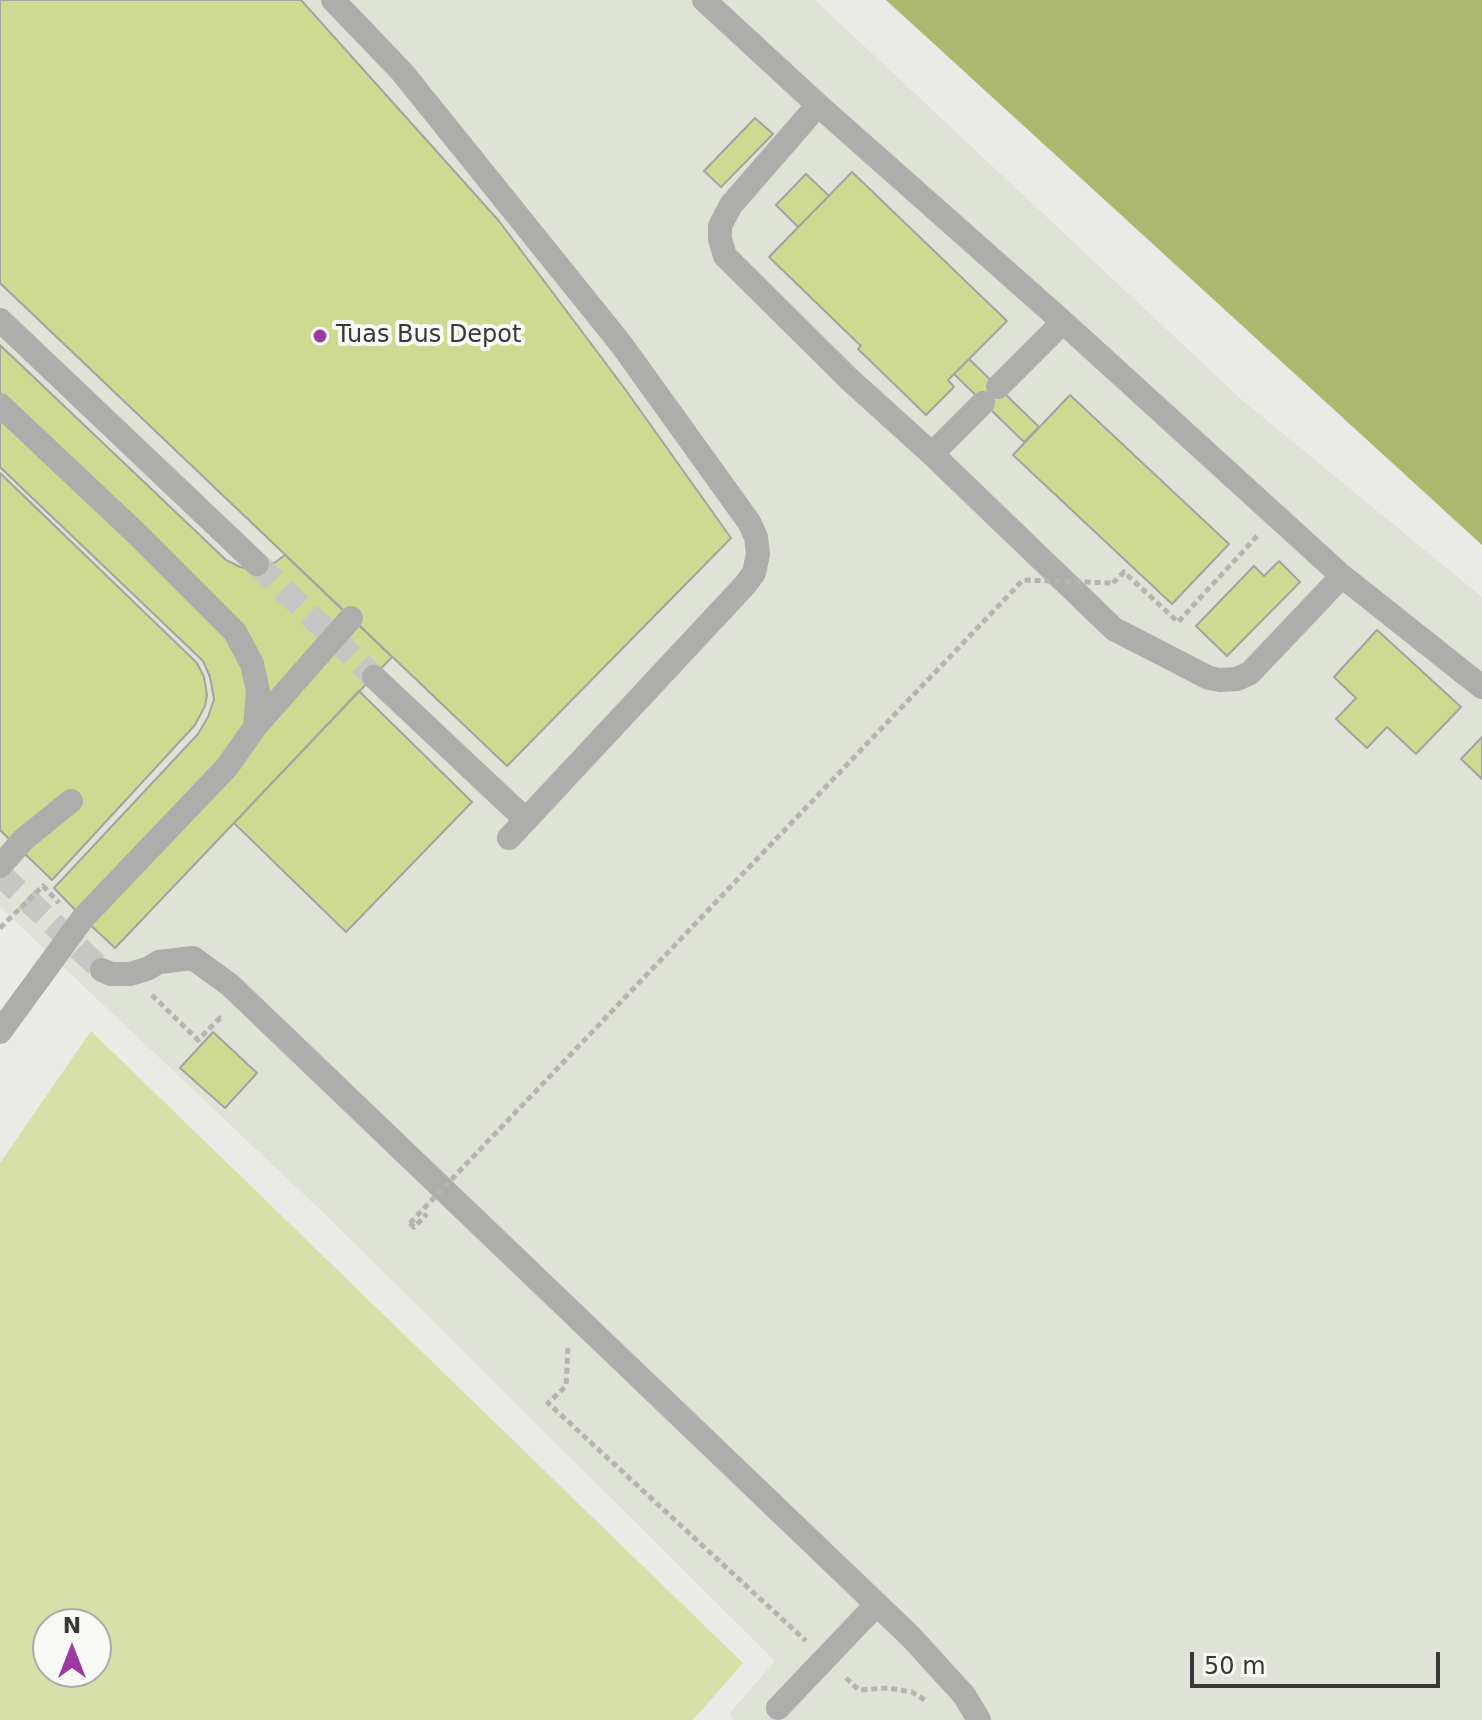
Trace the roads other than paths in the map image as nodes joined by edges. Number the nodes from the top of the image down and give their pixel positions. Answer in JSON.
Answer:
{"nodes":[{"id":1,"x":333,"y":0,"type":"edge"},
{"id":2,"x":704,"y":0,"type":"edge"},
{"id":3,"x":818,"y":105,"type":"junction"},
{"id":4,"x":0,"y":320,"type":"edge"},
{"id":5,"x":1063,"y":322,"type":"junction"},
{"id":6,"x":0,"y":405,"type":"edge"},
{"id":7,"x":932,"y":454,"type":"junction"},
{"id":8,"x":257,"y":564,"type":"tunnel mouth"},
{"id":9,"x":1342,"y":576,"type":"junction"},
{"id":10,"x":351,"y":618,"type":"dead end"},
{"id":11,"x":374,"y":677,"type":"tunnel mouth"},
{"id":12,"x":1482,"y":687,"type":"edge"},
{"id":13,"x":255,"y":727,"type":"junction"},
{"id":14,"x":71,"y":801,"type":"dead end"},
{"id":15,"x":526,"y":820,"type":"junction"},
{"id":16,"x":509,"y":838,"type":"dead end"},
{"id":17,"x":0,"y":866,"type":"edge"},
{"id":18,"x":102,"y":970,"type":"tunnel mouth"},
{"id":19,"x":0,"y":1032,"type":"edge"},
{"id":20,"x":877,"y":1604,"type":"junction"},
{"id":21,"x":778,"y":1708,"type":"dead end"},
{"id":22,"x":979,"y":1720,"type":"edge"}],
"edges":[{"from":1,"to":15,"type":"lane"},
{"from":2,"to":3,"type":"lane"},
{"from":3,"to":5,"type":"lane"},
{"from":3,"to":7,"type":"lane"},
{"from":4,"to":8,"type":"lane"},
{"from":5,"to":7,"type":"lane"},
{"from":5,"to":9,"type":"lane"},
{"from":6,"to":13,"type":"lane","bridge":true},
{"from":7,"to":9,"type":"lane"},
{"from":9,"to":12,"type":"lane"},
{"from":10,"to":13,"type":"lane","bridge":true},
{"from":11,"to":15,"type":"lane"},
{"from":13,"to":19,"type":"lane","bridge":true},
{"from":14,"to":17,"type":"lane"},
{"from":15,"to":16,"type":"lane"},
{"from":18,"to":20,"type":"lane"},
{"from":20,"to":21,"type":"lane"},
{"from":20,"to":22,"type":"lane"}]}
